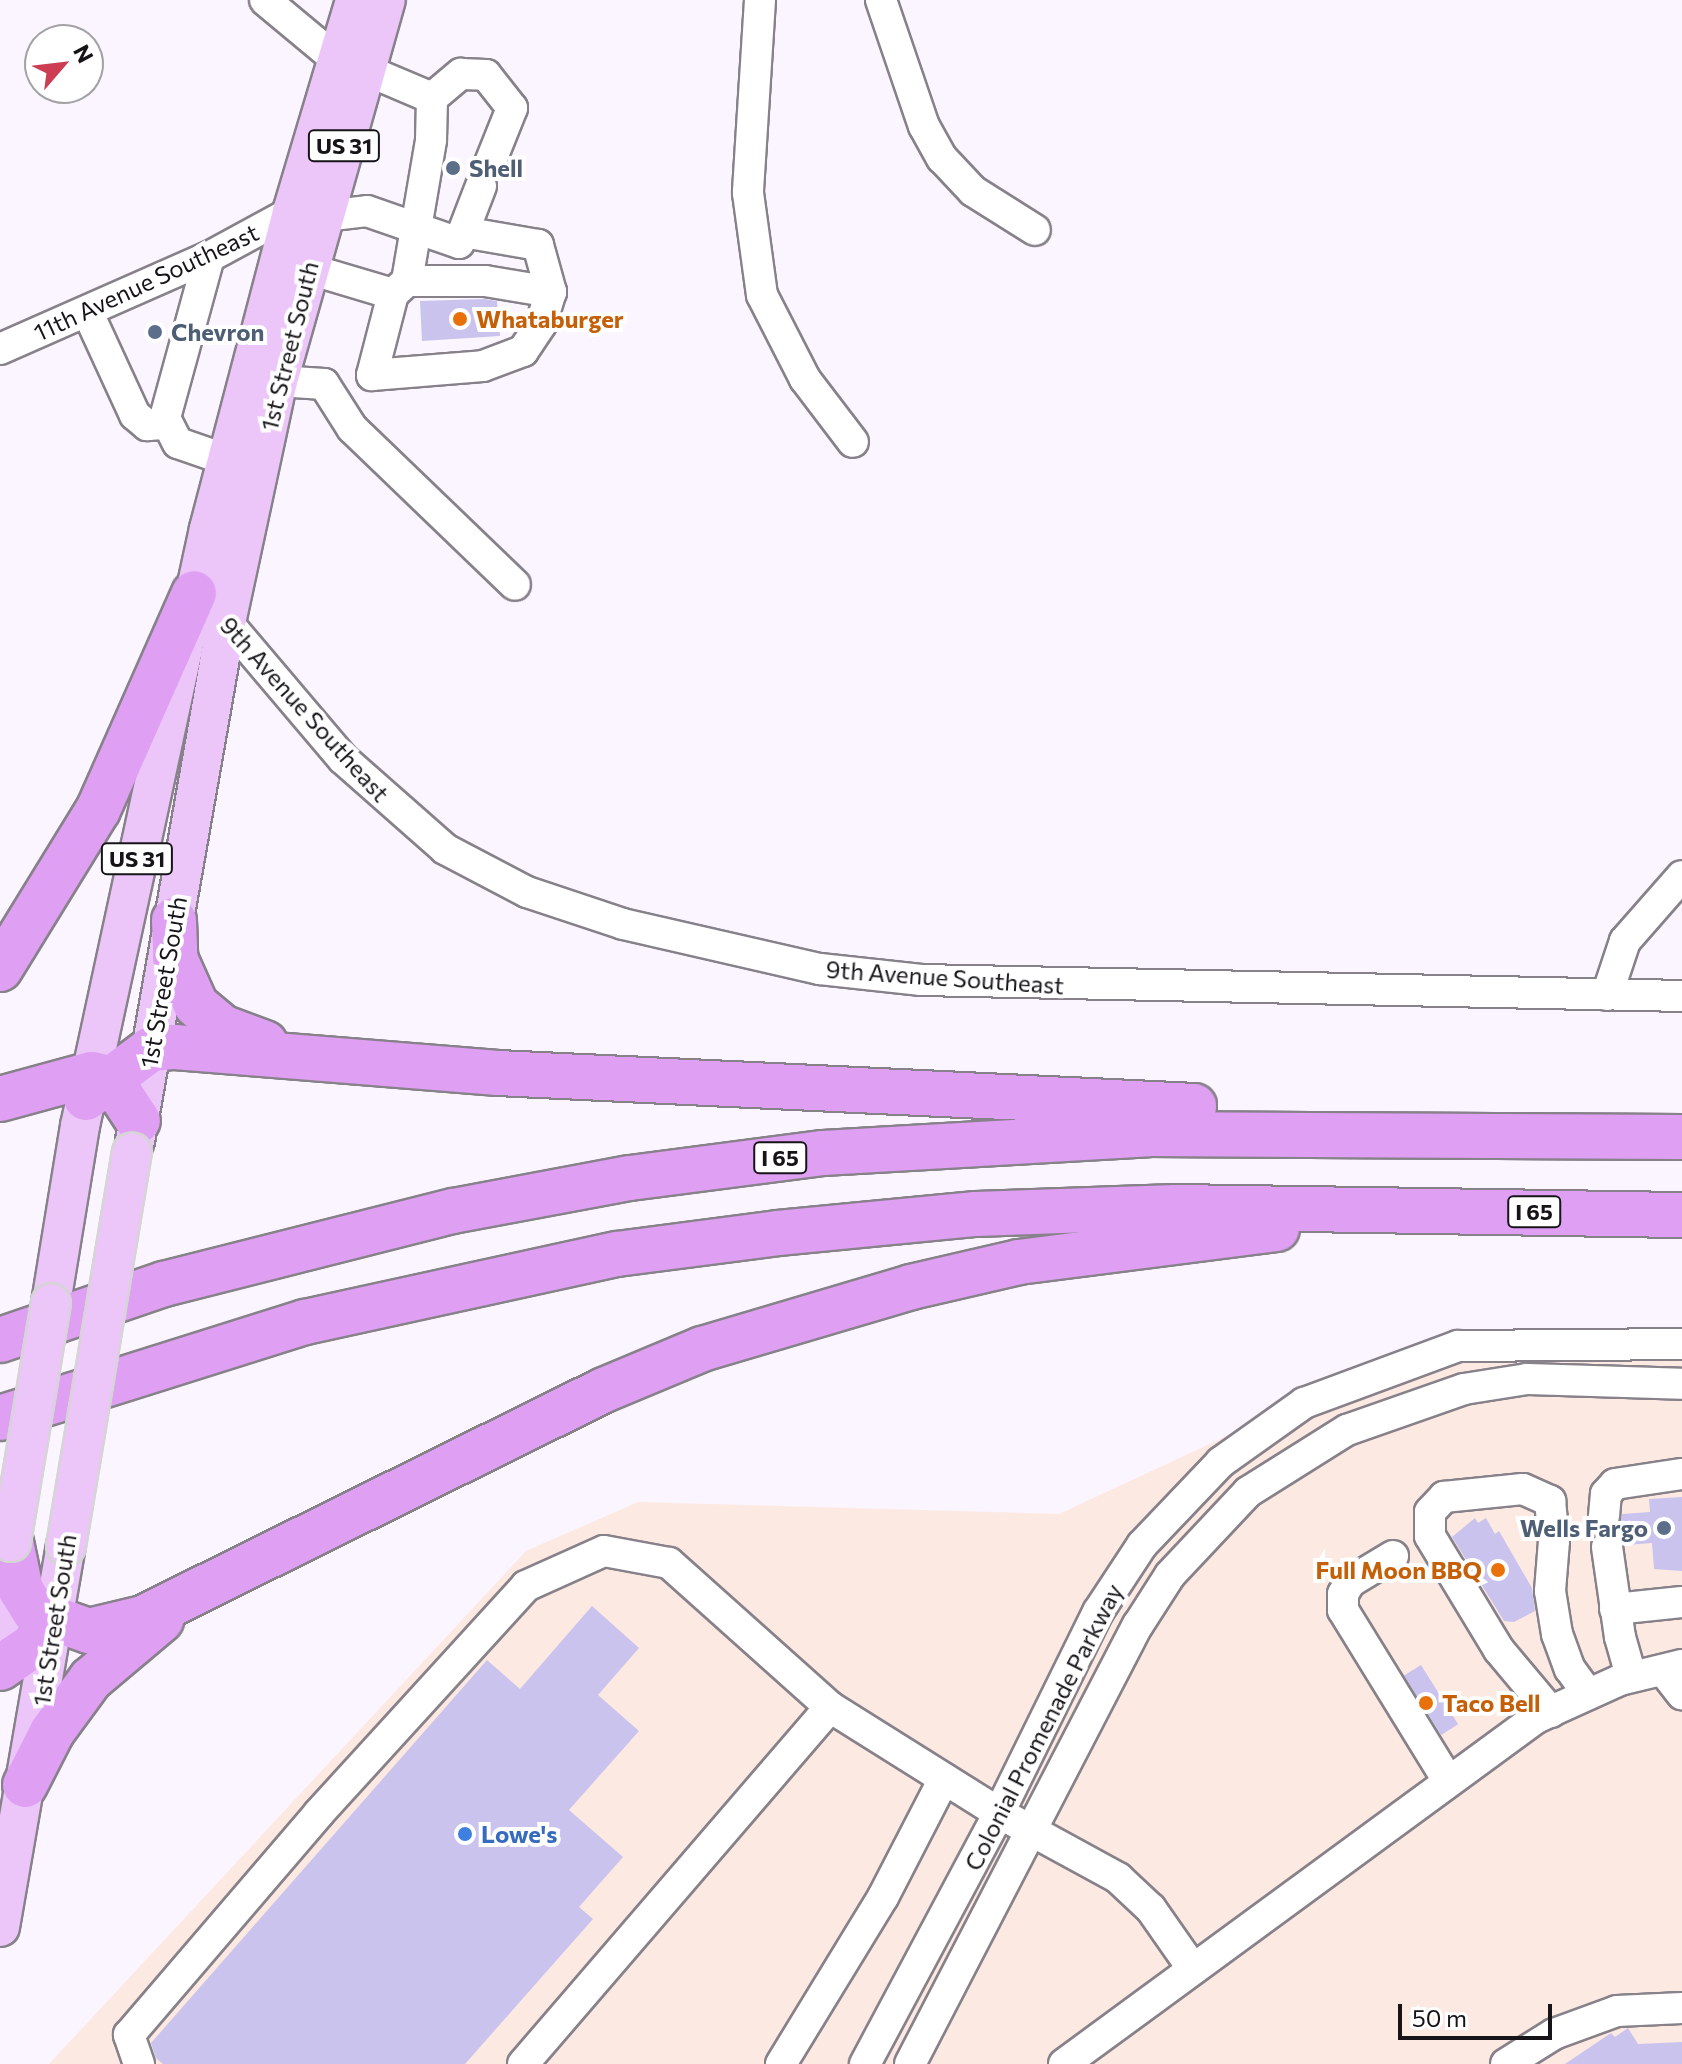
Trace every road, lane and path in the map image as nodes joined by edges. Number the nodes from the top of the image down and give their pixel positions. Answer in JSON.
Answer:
{"nodes":[{"id":1,"x":265,"y":0,"type":"edge"},
{"id":2,"x":355,"y":0,"type":"edge"},
{"id":3,"x":386,"y":0,"type":"edge"},
{"id":4,"x":760,"y":0,"type":"edge"},
{"id":5,"x":881,"y":0,"type":"edge"},
{"id":6,"x":351,"y":65,"type":"junction"},
{"id":7,"x":432,"y":98,"type":"junction"},
{"id":8,"x":308,"y":214,"type":"junction"},
{"id":9,"x":1035,"y":230,"type":"dead end"},
{"id":10,"x":413,"y":231,"type":"junction"},
{"id":11,"x":463,"y":232,"type":"junction"},
{"id":12,"x":209,"y":257,"type":"junction"},
{"id":13,"x":309,"y":269,"type":"junction"},
{"id":14,"x":400,"y":287,"type":"junction"},
{"id":15,"x":551,"y":292,"type":"junction"},
{"id":16,"x":88,"y":313,"type":"junction"},
{"id":17,"x":0,"y":349,"type":"edge"},
{"id":18,"x":372,"y":375,"type":"junction"},
{"id":19,"x":278,"y":381,"type":"junction"},
{"id":20,"x":324,"y":384,"type":"junction"},
{"id":21,"x":165,"y":424,"type":"junction"},
{"id":22,"x":853,"y":442,"type":"dead end"},
{"id":23,"x":227,"y":460,"type":"junction"},
{"id":24,"x":515,"y":585,"type":"dead end"},
{"id":25,"x":210,"y":605,"type":"junction"},
{"id":26,"x":1682,"y":876,"type":"edge"},
{"id":27,"x":174,"y":920,"type":"junction"},
{"id":28,"x":0,"y":969,"type":"edge"},
{"id":29,"x":1607,"y":995,"type":"junction"},
{"id":30,"x":1682,"y":996,"type":"edge"},
{"id":31,"x":151,"y":1049,"type":"junction"},
{"id":32,"x":314,"y":1056,"type":"junction"},
{"id":33,"x":92,"y":1094,"type":"junction"},
{"id":34,"x":0,"y":1099,"type":"edge"},
{"id":35,"x":1582,"y":1134,"type":"junction"},
{"id":36,"x":135,"y":1137,"type":"junction"},
{"id":37,"x":1682,"y":1137,"type":"edge"},
{"id":38,"x":1385,"y":1212,"type":"junction"},
{"id":39,"x":1682,"y":1215,"type":"edge"},
{"id":40,"x":0,"y":1340,"type":"edge"},
{"id":41,"x":1682,"y":1344,"type":"edge"},
{"id":42,"x":1682,"y":1384,"type":"edge"},
{"id":43,"x":0,"y":1418,"type":"edge"},
{"id":44,"x":1682,"y":1474,"type":"edge"},
{"id":45,"x":1604,"y":1516,"type":"dead end"},
{"id":46,"x":11,"y":1542,"type":"junction"},
{"id":47,"x":1607,"y":1547,"type":"dead end"},
{"id":48,"x":1393,"y":1556,"type":"dead end"},
{"id":49,"x":198,"y":1591,"type":"junction"},
{"id":50,"x":1682,"y":1602,"type":"edge"},
{"id":51,"x":1615,"y":1609,"type":"junction"},
{"id":52,"x":52,"y":1621,"type":"junction"},
{"id":53,"x":0,"y":1625,"type":"edge"},
{"id":54,"x":0,"y":1668,"type":"edge"},
{"id":55,"x":1672,"y":1668,"type":"edge"},
{"id":56,"x":1631,"y":1676,"type":"junction"},
{"id":57,"x":1588,"y":1694,"type":"junction"},
{"id":58,"x":1682,"y":1694,"type":"edge"},
{"id":59,"x":830,"y":1707,"type":"junction"},
{"id":60,"x":1551,"y":1712,"type":"junction"},
{"id":61,"x":944,"y":1779,"type":"junction"},
{"id":62,"x":1448,"y":1781,"type":"junction"},
{"id":63,"x":25,"y":1785,"type":"junction"},
{"id":64,"x":999,"y":1813,"type":"junction"},
{"id":65,"x":1031,"y":1831,"type":"junction"},
{"id":66,"x":0,"y":1927,"type":"edge"},
{"id":67,"x":1193,"y":1969,"type":"junction"},
{"id":68,"x":1682,"y":2008,"type":"edge"},
{"id":69,"x":139,"y":2064,"type":"edge"},
{"id":70,"x":523,"y":2064,"type":"edge"},
{"id":71,"x":781,"y":2064,"type":"edge"},
{"id":72,"x":865,"y":2064,"type":"edge"},
{"id":73,"x":910,"y":2064,"type":"edge"},
{"id":74,"x":1064,"y":2064,"type":"edge"},
{"id":75,"x":1506,"y":2064,"type":"edge"}],
"edges":[{"from":1,"to":6,"type":"street"},
{"from":2,"to":6,"type":"main road","name":"1st Street South","number":"US 31"},
{"from":3,"to":6,"type":"main road","name":"1st Street South","number":"US 31"},
{"from":4,"to":22,"type":"street"},
{"from":5,"to":9,"type":"street"},
{"from":6,"to":7,"type":"street"},
{"from":6,"to":8,"type":"main road","name":"1st Street South","number":"US 31"},
{"from":7,"to":10,"type":"street"},
{"from":7,"to":11,"type":"street"},
{"from":8,"to":10,"type":"street"},
{"from":8,"to":12,"type":"street","name":"11th Avenue Southeast"},
{"from":8,"to":13,"type":"main road","name":"1st Street South","number":"US 31"},
{"from":8,"to":23,"type":"main road","name":"1st Street South","number":"US 31"},
{"from":10,"to":11,"type":"street"},
{"from":10,"to":14,"type":"street"},
{"from":11,"to":15,"type":"street"},
{"from":12,"to":16,"type":"street","name":"11th Avenue Southeast"},
{"from":12,"to":21,"type":"street"},
{"from":13,"to":14,"type":"street"},
{"from":13,"to":19,"type":"main road","name":"1st Street South","number":"US 31"},
{"from":14,"to":15,"type":"street"},
{"from":14,"to":18,"type":"street"},
{"from":15,"to":18,"type":"street"},
{"from":16,"to":17,"type":"street","name":"11th Avenue Southeast"},
{"from":16,"to":21,"type":"street"},
{"from":18,"to":20,"type":"street"},
{"from":19,"to":20,"type":"street"},
{"from":19,"to":25,"type":"main road","name":"1st Street South","number":"US 31"},
{"from":20,"to":24,"type":"street"},
{"from":21,"to":23,"type":"street"},
{"from":23,"to":25,"type":"main road","name":"1st Street South","number":"US 31"},
{"from":25,"to":27,"type":"main road","name":"1st Street South","number":"US 31"},
{"from":25,"to":28,"type":"highway"},
{"from":25,"to":29,"type":"street","name":"9th Avenue Southeast"},
{"from":25,"to":33,"type":"main road","name":"1st Street South","number":"US 31"},
{"from":26,"to":29,"type":"street"},
{"from":27,"to":31,"type":"main road","name":"1st Street South","number":"US 31"},
{"from":27,"to":32,"type":"highway"},
{"from":29,"to":30,"type":"street","name":"9th Avenue Southeast"},
{"from":31,"to":32,"type":"highway"},
{"from":31,"to":33,"type":"highway"},
{"from":31,"to":36,"type":"main road","name":"1st Street South","number":"US 31"},
{"from":32,"to":35,"type":"highway"},
{"from":33,"to":34,"type":"highway"},
{"from":33,"to":36,"type":"highway"},
{"from":33,"to":46,"type":"main road","name":"1st Street South","number":"US 31","bridge":true},
{"from":35,"to":37,"type":"highway","number":"I 65"},
{"from":35,"to":40,"type":"highway","number":"I 65"},
{"from":36,"to":52,"type":"main road","name":"1st Street South","number":"US 31","bridge":true},
{"from":38,"to":39,"type":"highway","number":"I 65"},
{"from":38,"to":43,"type":"highway","number":"I 65"},
{"from":38,"to":49,"type":"highway"},
{"from":41,"to":64,"type":"street","name":"Colonial Promenade Parkway"},
{"from":42,"to":65,"type":"street","name":"Colonial Promenade Parkway"},
{"from":44,"to":45,"type":"street"},
{"from":46,"to":52,"type":"highway"},
{"from":46,"to":53,"type":"main road","name":"1st Street South","number":"US 31"},
{"from":47,"to":51,"type":"street"},
{"from":48,"to":62,"type":"street"},
{"from":49,"to":52,"type":"highway"},
{"from":49,"to":63,"type":"highway"},
{"from":50,"to":51,"type":"street"},
{"from":51,"to":56,"type":"street"},
{"from":52,"to":54,"type":"highway"},
{"from":52,"to":63,"type":"main road","name":"1st Street South","number":"US 31"},
{"from":55,"to":56,"type":"street"},
{"from":55,"to":58,"type":"street"},
{"from":56,"to":57,"type":"street"},
{"from":57,"to":60,"type":"street"},
{"from":57,"to":60,"type":"street"},
{"from":59,"to":61,"type":"street"},
{"from":59,"to":69,"type":"street"},
{"from":59,"to":70,"type":"street"},
{"from":60,"to":62,"type":"street"},
{"from":61,"to":64,"type":"street"},
{"from":61,"to":71,"type":"street"},
{"from":62,"to":67,"type":"street"},
{"from":63,"to":66,"type":"main road","name":"1st Street South","number":"US 31"},
{"from":64,"to":65,"type":"street"},
{"from":64,"to":72,"type":"street","name":"Colonial Promenade Parkway"},
{"from":65,"to":67,"type":"street"},
{"from":65,"to":73,"type":"street","name":"Colonial Promenade Parkway"},
{"from":67,"to":74,"type":"street"},
{"from":68,"to":75,"type":"street"}]}
